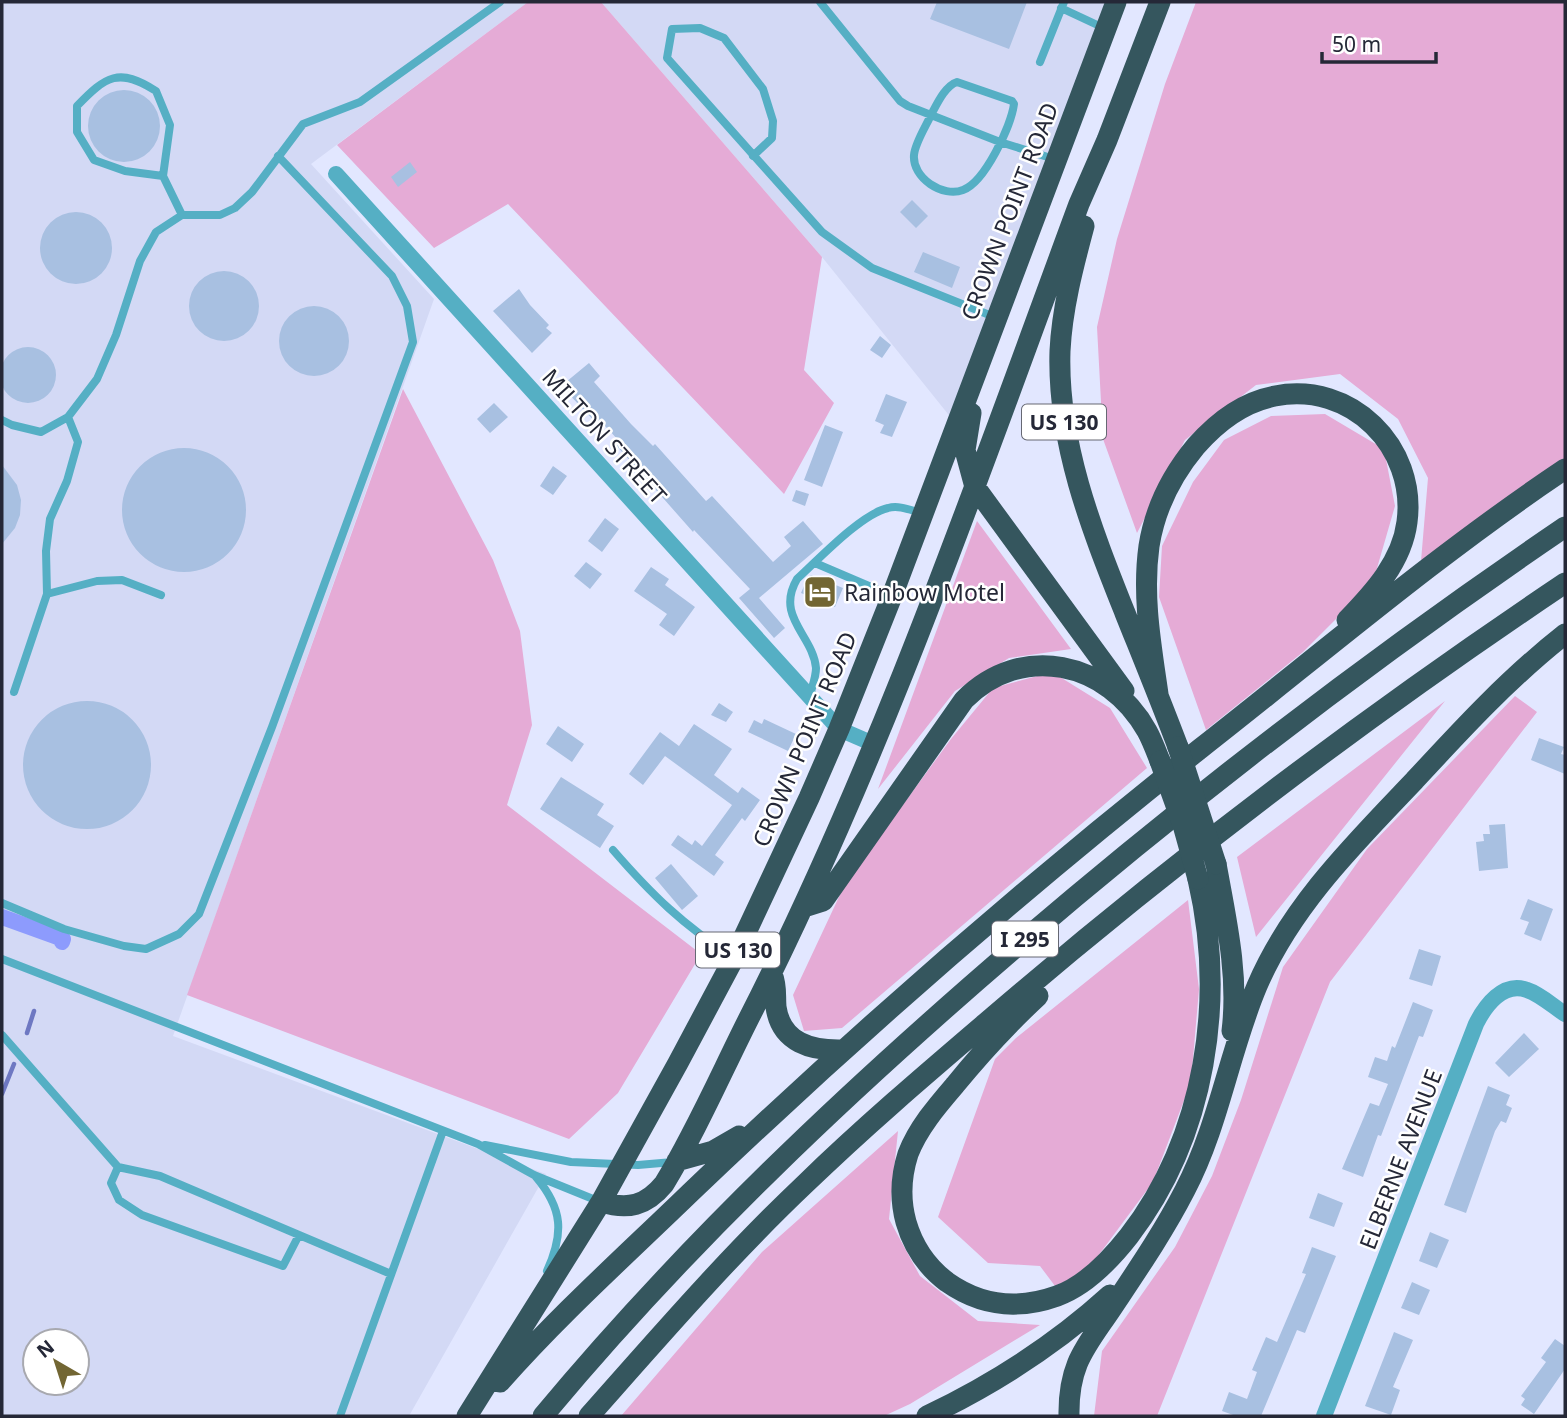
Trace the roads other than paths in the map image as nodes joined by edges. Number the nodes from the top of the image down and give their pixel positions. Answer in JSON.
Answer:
{"nodes":[{"id":1,"x":500,"y":2,"type":"edge"},
{"id":2,"x":820,"y":2,"type":"edge"},
{"id":3,"x":1116,"y":2,"type":"edge"},
{"id":4,"x":1160,"y":2,"type":"edge"},
{"id":5,"x":1062,"y":5,"type":"edge"},
{"id":6,"x":1106,"y":29,"type":"junction"},
{"id":7,"x":1040,"y":62,"type":"dead end"},
{"id":8,"x":932,"y":114,"type":"junction"},
{"id":9,"x":1107,"y":140,"type":"junction"},
{"id":10,"x":1000,"y":142,"type":"junction"},
{"id":11,"x":278,"y":156,"type":"junction"},
{"id":12,"x":753,"y":156,"type":"junction"},
{"id":13,"x":1057,"y":160,"type":"junction"},
{"id":14,"x":336,"y":174,"type":"dead end"},
{"id":15,"x":163,"y":176,"type":"junction"},
{"id":16,"x":181,"y":215,"type":"junction"},
{"id":17,"x":997,"y":318,"type":"junction"},
{"id":18,"x":986,"y":346,"type":"junction"},
{"id":19,"x":68,"y":417,"type":"junction"},
{"id":20,"x":2,"y":420,"type":"edge"},
{"id":21,"x":1565,"y":469,"type":"edge"},
{"id":22,"x":975,"y":486,"type":"junction"},
{"id":23,"x":923,"y":513,"type":"junction"},
{"id":24,"x":1565,"y":527,"type":"edge"},
{"id":25,"x":815,"y":563,"type":"junction"},
{"id":26,"x":1565,"y":583,"type":"edge"},
{"id":27,"x":47,"y":594,"type":"junction"},
{"id":28,"x":161,"y":595,"type":"dead end"},
{"id":29,"x":892,"y":596,"type":"junction"},
{"id":30,"x":1565,"y":634,"type":"edge"},
{"id":31,"x":1292,"y":677,"type":"junction"},
{"id":32,"x":14,"y":692,"type":"dead end"},
{"id":33,"x":1158,"y":694,"type":"junction"},
{"id":34,"x":810,"y":695,"type":"junction"},
{"id":35,"x":839,"y":729,"type":"junction"},
{"id":36,"x":1146,"y":729,"type":"junction"},
{"id":37,"x":876,"y":745,"type":"junction"},
{"id":38,"x":613,"y":849,"type":"dead end"},
{"id":39,"x":2,"y":903,"type":"edge"},
{"id":40,"x":804,"y":906,"type":"junction"},
{"id":41,"x":1104,"y":922,"type":"junction"},
{"id":42,"x":734,"y":958,"type":"junction"},
{"id":43,"x":2,"y":959,"type":"edge"},
{"id":44,"x":772,"y":974,"type":"junction"},
{"id":45,"x":1565,"y":1014,"type":"edge"},
{"id":46,"x":2,"y":1035,"type":"edge"},
{"id":47,"x":844,"y":1050,"type":"junction"},
{"id":48,"x":1227,"y":1078,"type":"junction"},
{"id":49,"x":776,"y":1112,"type":"junction"},
{"id":50,"x":443,"y":1131,"type":"junction"},
{"id":51,"x":478,"y":1144,"type":"junction"},
{"id":52,"x":677,"y":1161,"type":"junction"},
{"id":53,"x":622,"y":1164,"type":"junction"},
{"id":54,"x":118,"y":1167,"type":"junction"},
{"id":55,"x":534,"y":1175,"type":"junction"},
{"id":56,"x":601,"y":1202,"type":"junction"},
{"id":57,"x":299,"y":1235,"type":"junction"},
{"id":58,"x":1146,"y":1254,"type":"junction"},
{"id":59,"x":391,"y":1274,"type":"junction"},
{"id":60,"x":525,"y":1322,"type":"junction"},
{"id":61,"x":340,"y":1416,"type":"edge"},
{"id":62,"x":469,"y":1416,"type":"edge"},
{"id":63,"x":542,"y":1416,"type":"edge"},
{"id":64,"x":589,"y":1416,"type":"edge"},
{"id":65,"x":927,"y":1416,"type":"edge"},
{"id":66,"x":1069,"y":1416,"type":"edge"},
{"id":67,"x":1324,"y":1416,"type":"edge"}],
"edges":[{"from":1,"to":11,"type":"lane"},
{"from":2,"to":8,"type":"lane"},
{"from":3,"to":6,"type":"highway","name":"CROWN POINT ROAD","number":"US 130"},
{"from":4,"to":9,"type":"highway","number":"US 130"},
{"from":5,"to":6,"type":"lane"},
{"from":5,"to":7,"type":"lane"},
{"from":6,"to":13,"type":"highway","name":"CROWN POINT ROAD","number":"US 130"},
{"from":8,"to":10,"type":"lane"},
{"from":8,"to":10,"type":"lane"},
{"from":8,"to":10,"type":"lane"},
{"from":9,"to":22,"type":"highway"},
{"from":9,"to":33,"type":"highway","number":"US 130"},
{"from":10,"to":13,"type":"lane"},
{"from":11,"to":16,"type":"lane"},
{"from":11,"to":39,"type":"lane"},
{"from":12,"to":12,"type":"lane"},
{"from":12,"to":17,"type":"lane"},
{"from":13,"to":17,"type":"highway","name":"CROWN POINT ROAD","number":"US 130"},
{"from":14,"to":34,"type":"street","name":"MILTON STREET"},
{"from":15,"to":15,"type":"lane"},
{"from":15,"to":16,"type":"lane"},
{"from":16,"to":19,"type":"lane"},
{"from":17,"to":18,"type":"highway","name":"CROWN POINT ROAD","number":"US 130"},
{"from":18,"to":22,"type":"highway"},
{"from":18,"to":23,"type":"highway","name":"CROWN POINT ROAD","number":"US 130"},
{"from":19,"to":20,"type":"lane"},
{"from":19,"to":27,"type":"lane"},
{"from":21,"to":31,"type":"highway"},
{"from":22,"to":36,"type":"highway"},
{"from":22,"to":37,"type":"highway"},
{"from":23,"to":25,"type":"lane"},
{"from":23,"to":29,"type":"highway","name":"CROWN POINT ROAD","number":"US 130"},
{"from":24,"to":63,"type":"highway","number":"I 295"},
{"from":25,"to":29,"type":"lane"},
{"from":25,"to":34,"type":"lane"},
{"from":26,"to":41,"type":"highway","number":"I 295"},
{"from":27,"to":28,"type":"lane"},
{"from":27,"to":32,"type":"lane"},
{"from":29,"to":35,"type":"highway","name":"CROWN POINT ROAD","number":"US 130"},
{"from":30,"to":48,"type":"highway"},
{"from":31,"to":33,"type":"highway"},
{"from":31,"to":47,"type":"highway"},
{"from":33,"to":48,"type":"highway","number":"US 130","bridge":true},
{"from":34,"to":35,"type":"street","name":"MILTON STREET"},
{"from":35,"to":37,"type":"street"},
{"from":35,"to":42,"type":"highway","name":"CROWN POINT ROAD","number":"US 130"},
{"from":36,"to":40,"type":"highway"},
{"from":36,"to":41,"type":"highway","bridge":true},
{"from":37,"to":40,"type":"highway"},
{"from":38,"to":42,"type":"lane"},
{"from":40,"to":44,"type":"highway"},
{"from":41,"to":64,"type":"highway","number":"I 295"},
{"from":42,"to":53,"type":"highway","name":"CROWN POINT ROAD","number":"US 130"},
{"from":43,"to":50,"type":"lane"},
{"from":44,"to":47,"type":"highway"},
{"from":44,"to":52,"type":"highway"},
{"from":45,"to":67,"type":"street","name":"ELBERNE AVENUE"},
{"from":46,"to":54,"type":"lane"},
{"from":47,"to":49,"type":"highway"},
{"from":48,"to":58,"type":"highway","number":"US 130"},
{"from":49,"to":52,"type":"highway"},
{"from":49,"to":62,"type":"highway"},
{"from":50,"to":51,"type":"lane"},
{"from":50,"to":59,"type":"lane"},
{"from":51,"to":53,"type":"lane"},
{"from":51,"to":55,"type":"lane"},
{"from":52,"to":53,"type":"lane"},
{"from":52,"to":56,"type":"highway"},
{"from":53,"to":56,"type":"highway","name":"CROWN POINT ROAD","number":"US 130"},
{"from":54,"to":57,"type":"lane"},
{"from":54,"to":57,"type":"lane"},
{"from":55,"to":56,"type":"lane"},
{"from":55,"to":60,"type":"lane"},
{"from":56,"to":60,"type":"highway","number":"US 130"},
{"from":57,"to":59,"type":"lane"},
{"from":58,"to":65,"type":"highway","number":"US 130"},
{"from":58,"to":66,"type":"highway"},
{"from":59,"to":61,"type":"lane"},
{"from":60,"to":62,"type":"highway","number":"US 130"}]}
